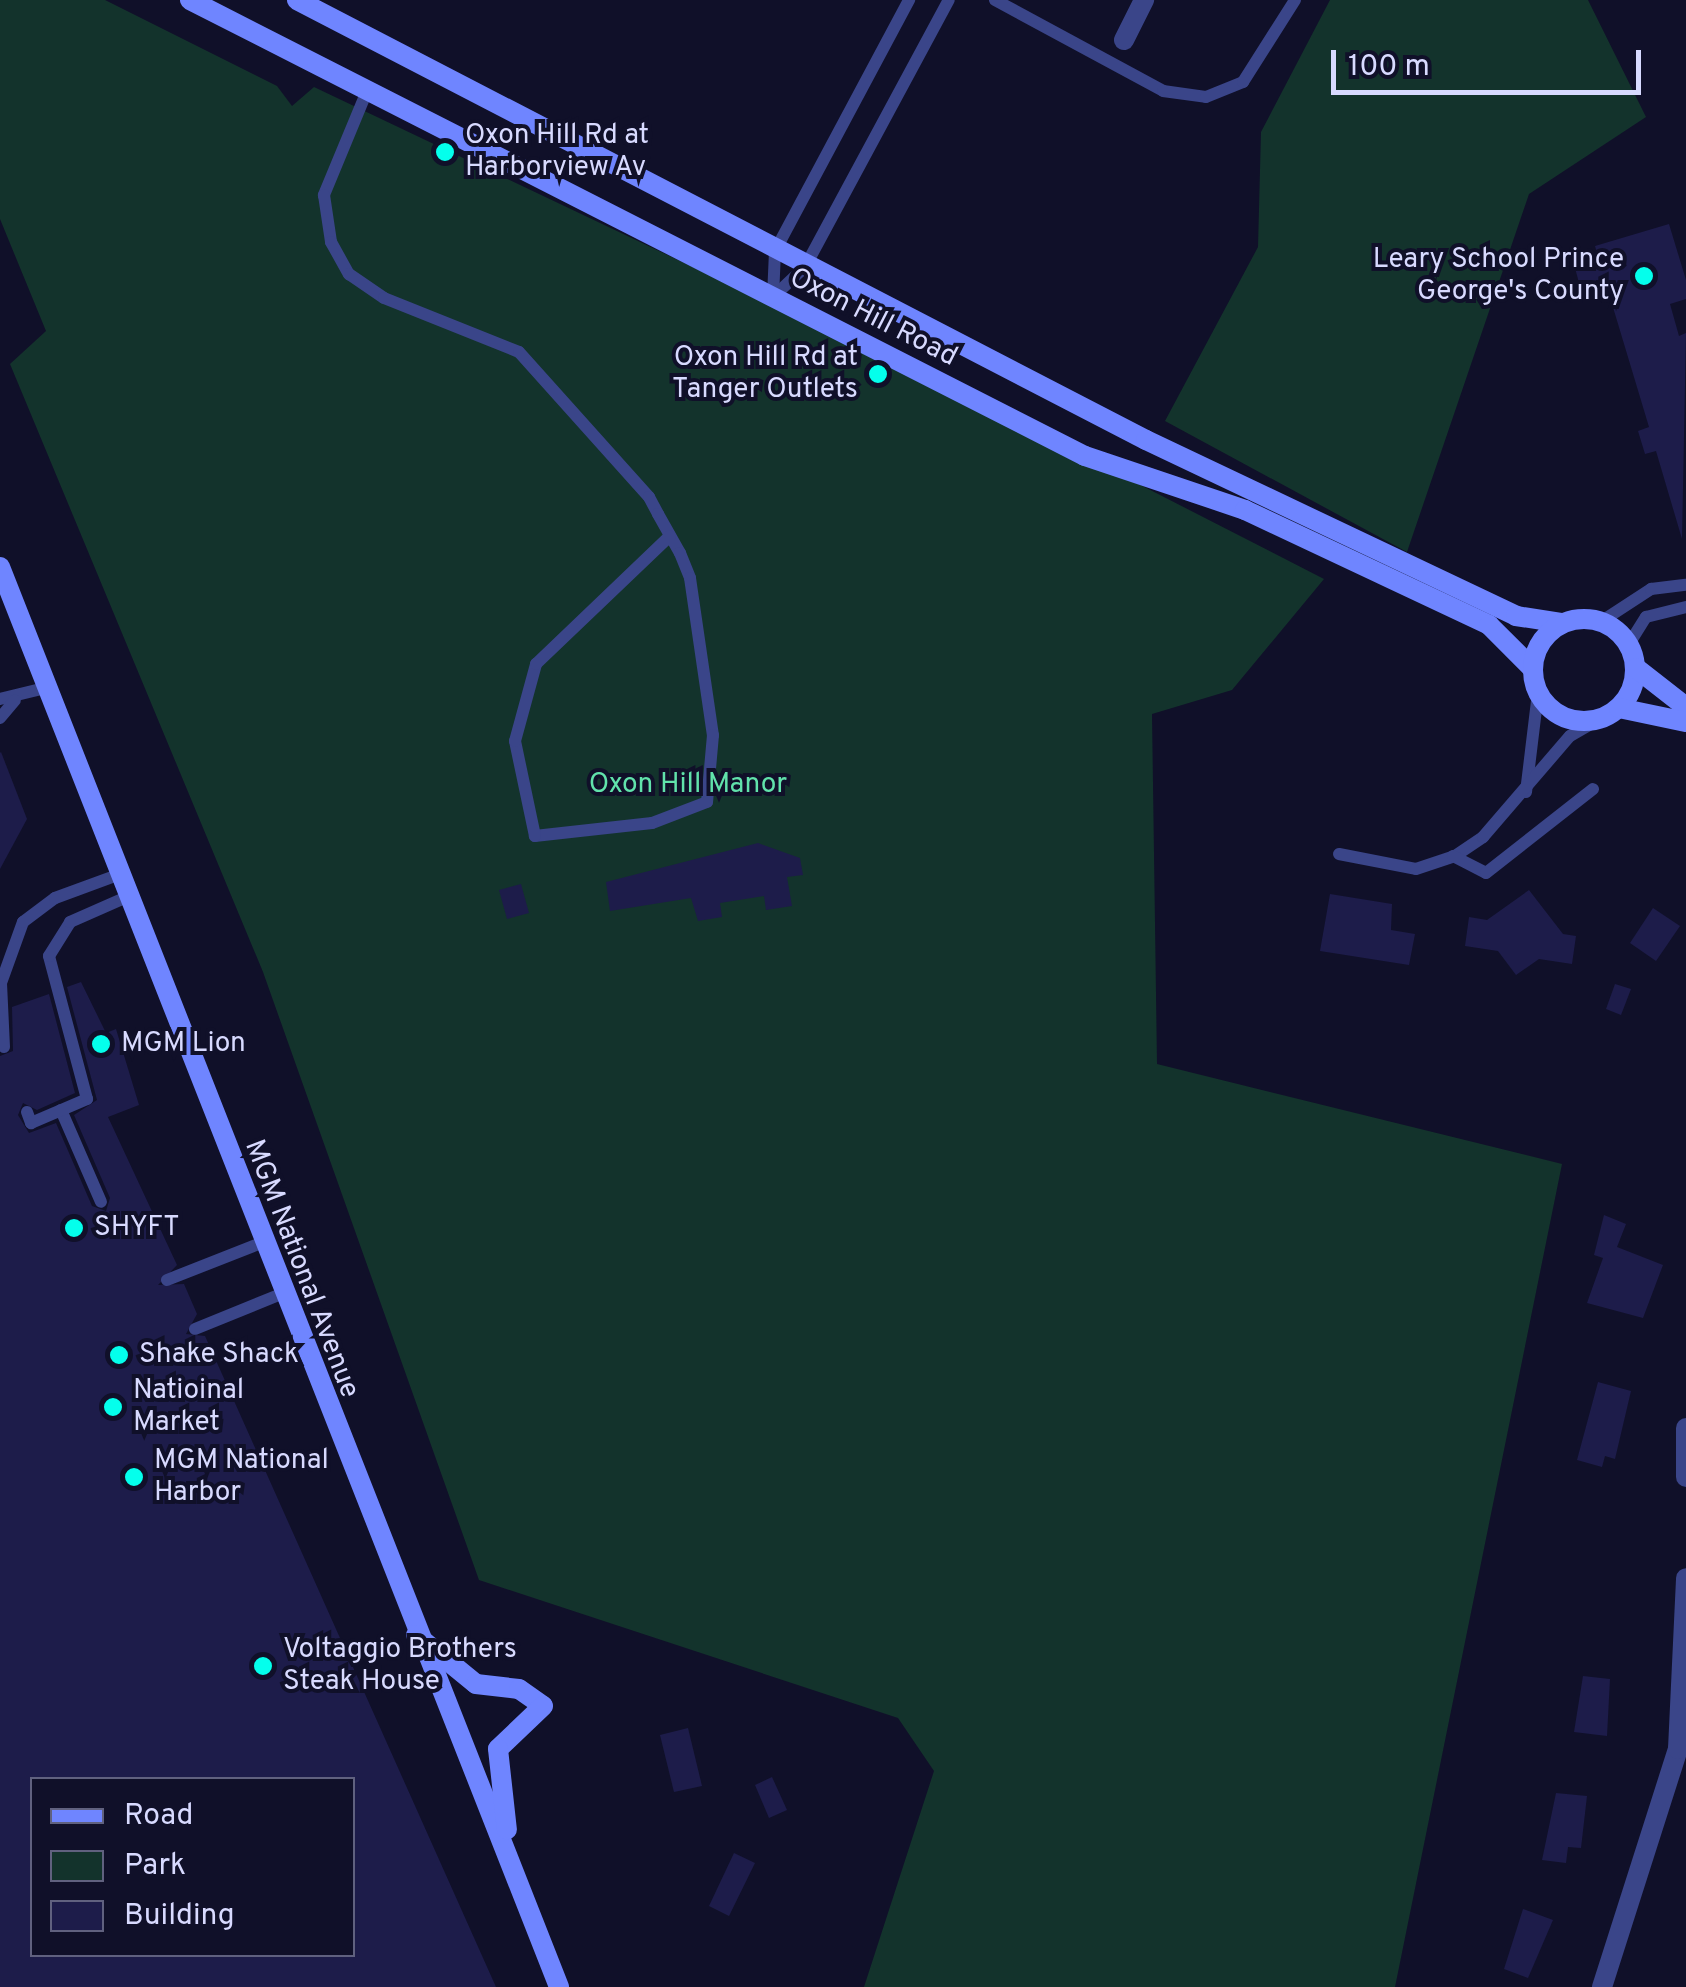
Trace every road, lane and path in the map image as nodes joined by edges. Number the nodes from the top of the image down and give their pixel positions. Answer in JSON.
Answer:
{"nodes":[{"id":1,"x":190,"y":0,"type":"edge"},
{"id":2,"x":909,"y":0,"type":"edge"},
{"id":3,"x":949,"y":0,"type":"edge"},
{"id":4,"x":995,"y":0,"type":"edge"},
{"id":5,"x":1144,"y":0,"type":"edge"},
{"id":6,"x":1295,"y":0,"type":"edge"},
{"id":7,"x":304,"y":3,"type":"edge"},
{"id":8,"x":1124,"y":40,"type":"dead end"},
{"id":9,"x":367,"y":91,"type":"junction"},
{"id":10,"x":775,"y":250,"type":"junction"},
{"id":11,"x":805,"y":266,"type":"junction"},
{"id":12,"x":773,"y":297,"type":"junction"},
{"id":13,"x":670,"y":536,"type":"junction"},
{"id":14,"x":0,"y":568,"type":"edge"},
{"id":15,"x":1686,"y":585,"type":"edge"},
{"id":16,"x":1686,"y":607,"type":"edge"},
{"id":17,"x":1602,"y":621,"type":"junction"},
{"id":18,"x":1562,"y":623,"type":"junction"},
{"id":19,"x":1629,"y":644,"type":"junction"},
{"id":20,"x":1636,"y":668,"type":"junction"},
{"id":21,"x":1532,"y":669,"type":"junction"},
{"id":22,"x":45,"y":688,"type":"junction"},
{"id":23,"x":1538,"y":692,"type":"junction"},
{"id":24,"x":0,"y":699,"type":"edge"},
{"id":25,"x":15,"y":700,"type":"junction"},
{"id":26,"x":1686,"y":707,"type":"edge"},
{"id":27,"x":1619,"y":708,"type":"junction"},
{"id":28,"x":0,"y":718,"type":"edge"},
{"id":29,"x":1598,"y":720,"type":"junction"},
{"id":30,"x":1686,"y":722,"type":"edge"},
{"id":31,"x":1593,"y":789,"type":"dead end"},
{"id":32,"x":1526,"y":792,"type":"junction"},
{"id":33,"x":1339,"y":854,"type":"dead end"},
{"id":34,"x":1453,"y":856,"type":"junction"},
{"id":35,"x":118,"y":875,"type":"junction"},
{"id":36,"x":126,"y":897,"type":"junction"},
{"id":37,"x":4,"y":1047,"type":"dead end"},
{"id":38,"x":61,"y":1110,"type":"junction"},
{"id":39,"x":27,"y":1112,"type":"dead end"},
{"id":40,"x":100,"y":1202,"type":"dead end"},
{"id":41,"x":261,"y":1243,"type":"junction"},
{"id":42,"x":167,"y":1280,"type":"dead end"},
{"id":43,"x":281,"y":1294,"type":"junction"},
{"id":44,"x":196,"y":1329,"type":"dead end"},
{"id":45,"x":1686,"y":1428,"type":"edge"},
{"id":46,"x":1686,"y":1477,"type":"edge"},
{"id":47,"x":1686,"y":1578,"type":"edge"},
{"id":48,"x":414,"y":1634,"type":"junction"},
{"id":49,"x":514,"y":1864,"type":"junction"},
{"id":50,"x":559,"y":1987,"type":"edge"},
{"id":51,"x":1602,"y":1987,"type":"edge"}],
"edges":[{"from":1,"to":9,"type":"main road","name":"Oxon Hill Road"},
{"from":2,"to":10,"type":"lane"},
{"from":3,"to":11,"type":"lane"},
{"from":4,"to":6,"type":"lane"},
{"from":5,"to":8,"type":"street"},
{"from":7,"to":10,"type":"main road","name":"Oxon Hill Road"},
{"from":9,"to":12,"type":"main road","name":"Oxon Hill Road"},
{"from":9,"to":13,"type":"lane"},
{"from":10,"to":11,"type":"main road","name":"Oxon Hill Road"},
{"from":10,"to":12,"type":"lane"},
{"from":11,"to":12,"type":"lane"},
{"from":11,"to":18,"type":"main road","name":"Oxon Hill Road"},
{"from":12,"to":21,"type":"main road","name":"Oxon Hill Road"},
{"from":13,"to":13,"type":"lane"},
{"from":14,"to":22,"type":"main road","name":"MGM National Avenue"},
{"from":15,"to":17,"type":"lane"},
{"from":16,"to":19,"type":"lane"},
{"from":17,"to":18,"type":"main road"},
{"from":17,"to":19,"type":"main road"},
{"from":18,"to":21,"type":"main road"},
{"from":19,"to":20,"type":"main road"},
{"from":20,"to":26,"type":"main road"},
{"from":20,"to":27,"type":"main road"},
{"from":21,"to":23,"type":"main road"},
{"from":22,"to":25,"type":"lane"},
{"from":22,"to":35,"type":"main road","name":"MGM National Avenue"},
{"from":23,"to":29,"type":"main road"},
{"from":23,"to":32,"type":"lane"},
{"from":24,"to":25,"type":"lane"},
{"from":25,"to":28,"type":"lane"},
{"from":27,"to":29,"type":"main road"},
{"from":27,"to":30,"type":"main road"},
{"from":29,"to":32,"type":"lane"},
{"from":31,"to":34,"type":"lane"},
{"from":32,"to":34,"type":"lane"},
{"from":33,"to":34,"type":"lane"},
{"from":35,"to":36,"type":"main road","name":"MGM National Avenue"},
{"from":35,"to":37,"type":"lane"},
{"from":36,"to":38,"type":"lane"},
{"from":36,"to":41,"type":"main road","name":"MGM National Avenue"},
{"from":38,"to":39,"type":"lane"},
{"from":38,"to":40,"type":"lane"},
{"from":41,"to":42,"type":"lane"},
{"from":41,"to":43,"type":"main road","name":"MGM National Avenue"},
{"from":43,"to":44,"type":"lane"},
{"from":43,"to":48,"type":"main road","name":"MGM National Avenue"},
{"from":45,"to":46,"type":"street"},
{"from":47,"to":51,"type":"street"},
{"from":48,"to":49,"type":"main road","name":"MGM National Avenue"},
{"from":48,"to":49,"type":"main road"},
{"from":49,"to":50,"type":"main road","name":"MGM National Avenue"}]}
